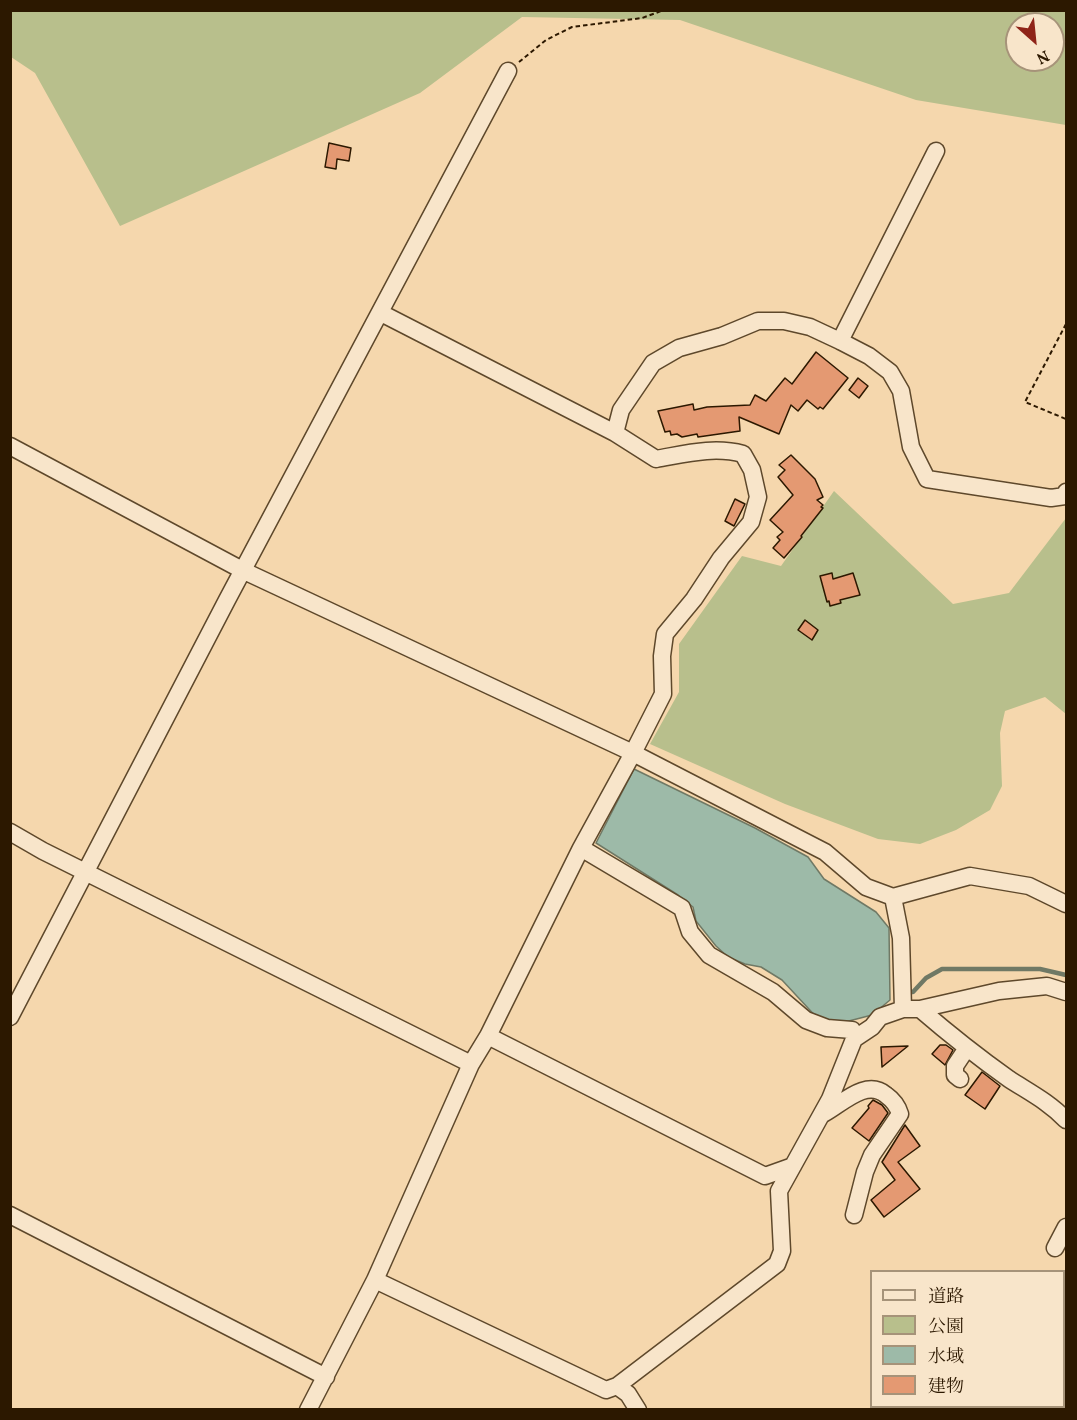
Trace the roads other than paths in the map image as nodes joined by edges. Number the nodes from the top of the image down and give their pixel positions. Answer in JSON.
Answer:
{"nodes":[{"id":1,"x":508,"y":70,"type":"road end"},
{"id":2,"x":936,"y":151,"type":"dead end"},
{"id":3,"x":381,"y":313,"type":"junction"},
{"id":4,"x":840,"y":341,"type":"junction"},
{"id":5,"x":615,"y":433,"type":"junction"},
{"id":6,"x":10,"y":446,"type":"edge"},
{"id":7,"x":1066,"y":492,"type":"edge"},
{"id":8,"x":244,"y":571,"type":"junction"},
{"id":9,"x":633,"y":753,"type":"junction"},
{"id":10,"x":10,"y":832,"type":"edge"},
{"id":11,"x":580,"y":848,"type":"junction"},
{"id":12,"x":85,"y":872,"type":"junction"},
{"id":13,"x":893,"y":897,"type":"junction"},
{"id":14,"x":1066,"y":903,"type":"edge"},
{"id":15,"x":1066,"y":992,"type":"edge"},
{"id":16,"x":902,"y":998,"type":"junction"},
{"id":17,"x":920,"y":1009,"type":"junction"},
{"id":18,"x":10,"y":1017,"type":"edge"},
{"id":19,"x":488,"y":1036,"type":"junction"},
{"id":20,"x":854,"y":1039,"type":"junction"},
{"id":21,"x":967,"y":1048,"type":"junction"},
{"id":22,"x":471,"y":1064,"type":"junction"},
{"id":23,"x":960,"y":1079,"type":"dead end"},
{"id":24,"x":822,"y":1114,"type":"junction"},
{"id":25,"x":1066,"y":1120,"type":"edge"},
{"id":26,"x":793,"y":1167,"type":"junction"},
{"id":27,"x":10,"y":1215,"type":"edge"},
{"id":28,"x":854,"y":1215,"type":"dead end"},
{"id":29,"x":1066,"y":1227,"type":"edge"},
{"id":30,"x":1055,"y":1248,"type":"dead end"},
{"id":31,"x":375,"y":1280,"type":"junction"},
{"id":32,"x":326,"y":1377,"type":"junction"},
{"id":33,"x":617,"y":1386,"type":"junction"},
{"id":34,"x":308,"y":1410,"type":"edge"},
{"id":35,"x":638,"y":1410,"type":"edge"}],
"edges":[{"from":1,"to":3,"type":"street"},
{"from":2,"to":4,"type":"street"},
{"from":3,"to":5,"type":"street"},
{"from":3,"to":8,"type":"street"},
{"from":4,"to":5,"type":"street"},
{"from":4,"to":7,"type":"street"},
{"from":5,"to":9,"type":"street"},
{"from":6,"to":8,"type":"street"},
{"from":8,"to":9,"type":"street"},
{"from":8,"to":12,"type":"street"},
{"from":9,"to":11,"type":"street"},
{"from":9,"to":13,"type":"street"},
{"from":10,"to":12,"type":"street"},
{"from":11,"to":19,"type":"street"},
{"from":11,"to":20,"type":"street"},
{"from":12,"to":18,"type":"street"},
{"from":12,"to":22,"type":"street"},
{"from":13,"to":14,"type":"street"},
{"from":13,"to":16,"type":"street"},
{"from":15,"to":17,"type":"street"},
{"from":16,"to":17,"type":"street"},
{"from":16,"to":20,"type":"street"},
{"from":17,"to":21,"type":"street"},
{"from":19,"to":22,"type":"street"},
{"from":19,"to":26,"type":"street"},
{"from":20,"to":24,"type":"street"},
{"from":21,"to":23,"type":"street"},
{"from":21,"to":25,"type":"street"},
{"from":22,"to":31,"type":"street"},
{"from":24,"to":26,"type":"street"},
{"from":24,"to":28,"type":"street"},
{"from":26,"to":33,"type":"street"},
{"from":27,"to":32,"type":"street"},
{"from":29,"to":30,"type":"street"},
{"from":31,"to":32,"type":"street"},
{"from":31,"to":33,"type":"street"},
{"from":32,"to":34,"type":"street"},
{"from":33,"to":35,"type":"street"}]}
